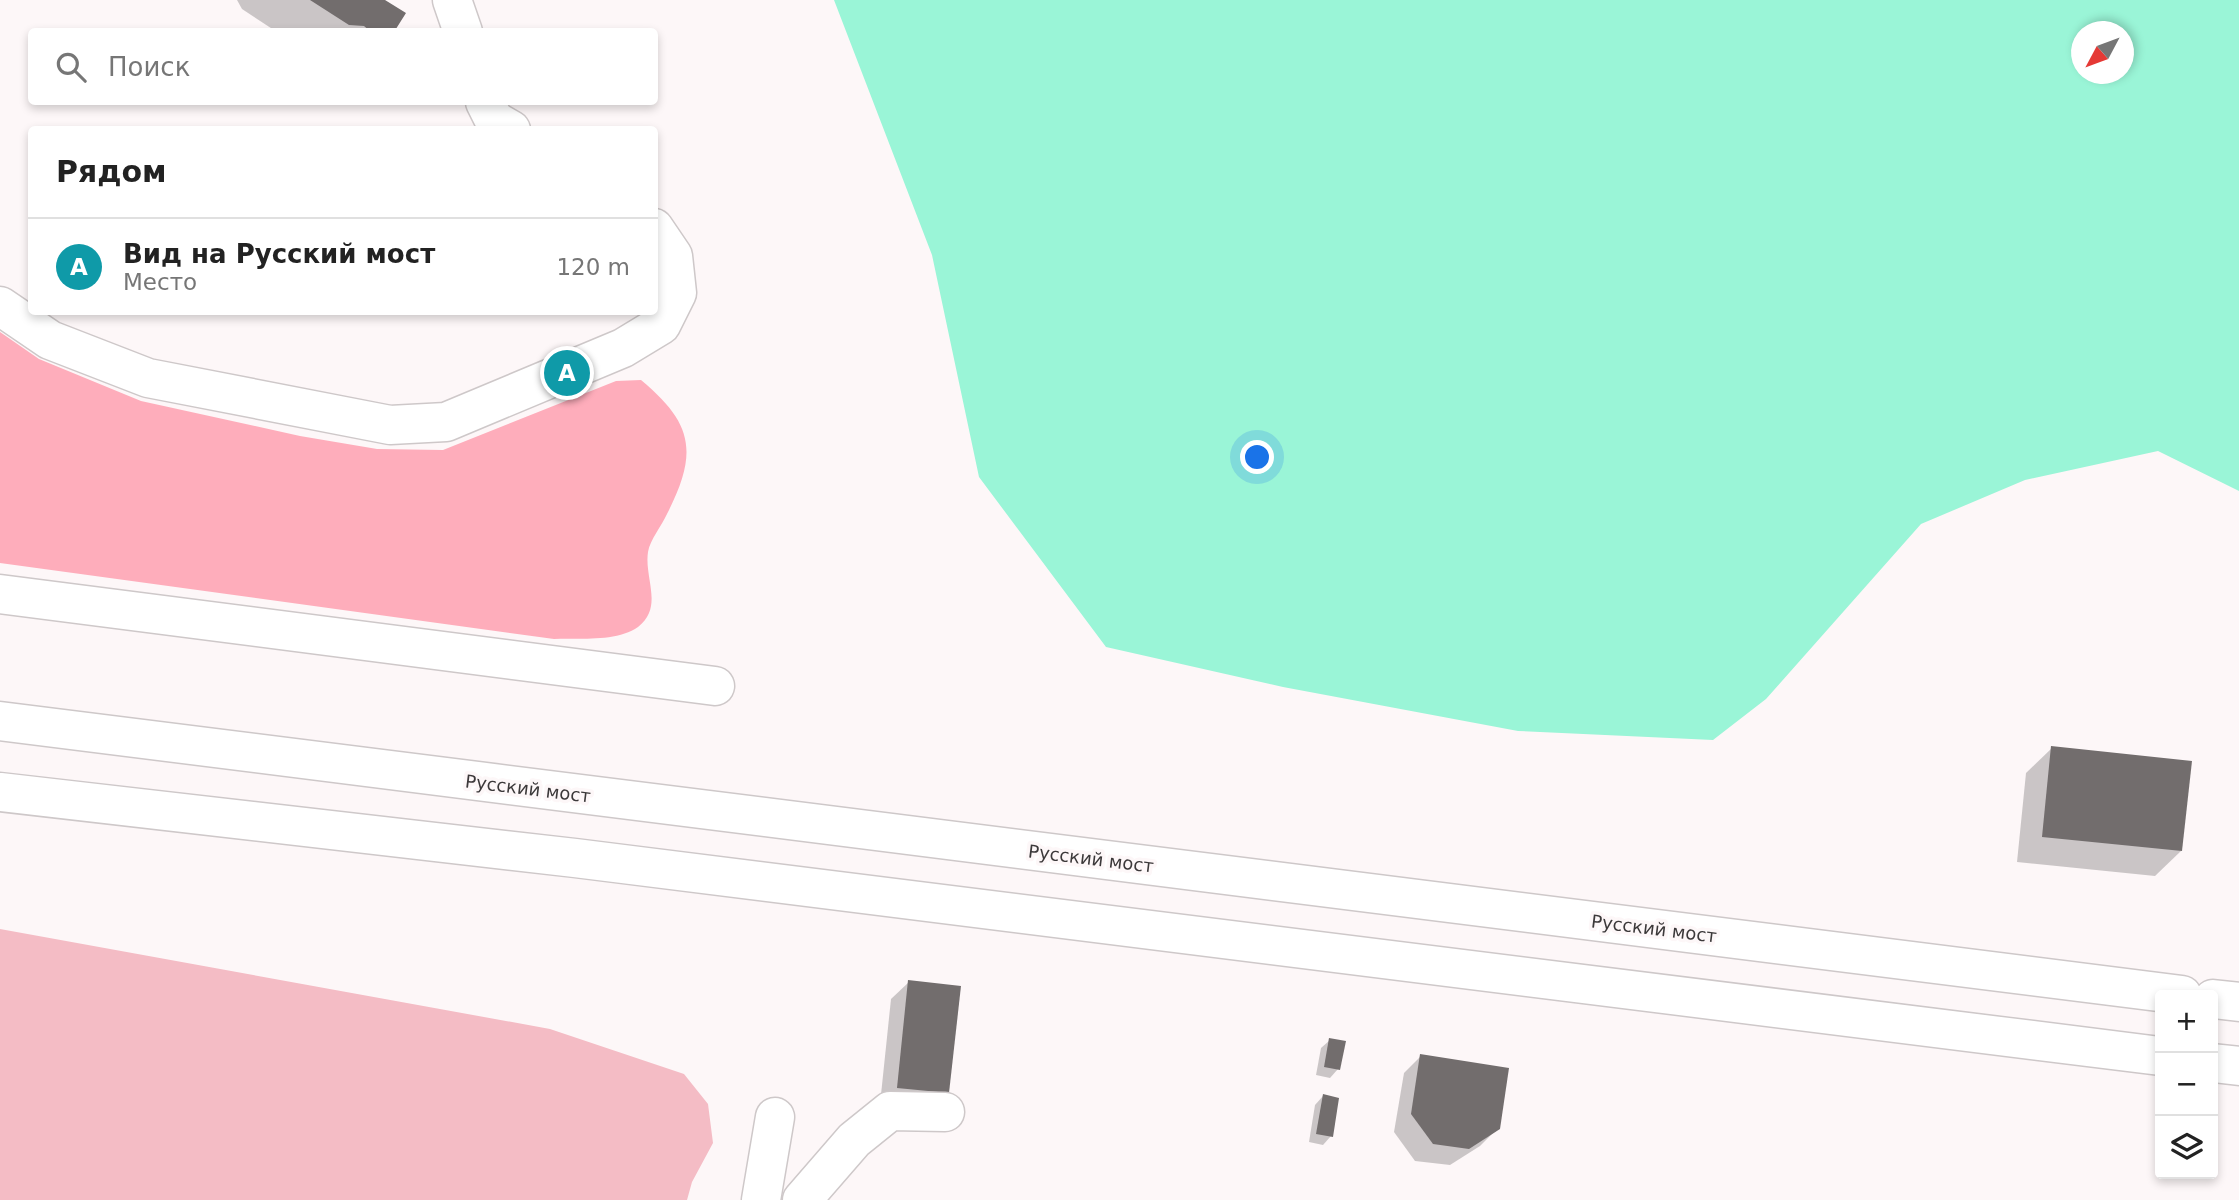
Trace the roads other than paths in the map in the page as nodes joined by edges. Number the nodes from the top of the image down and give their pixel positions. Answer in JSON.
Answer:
{"nodes":[{"id":1,"x":452,"y":0,"type":"edge"},
{"id":2,"x":462,"y":28,"type":"edge"},
{"id":3,"x":486,"y":105,"type":"edge"},
{"id":4,"x":504,"y":126,"type":"edge"},
{"id":5,"x":658,"y":234,"type":"edge"},
{"id":6,"x":0,"y":306,"type":"edge"},
{"id":7,"x":0,"y":594,"type":"edge"},
{"id":8,"x":715,"y":686,"type":"dead end"},
{"id":9,"x":0,"y":721,"type":"edge"},
{"id":10,"x":0,"y":792,"type":"edge"},
{"id":11,"x":2155,"y":992,"type":"edge"},
{"id":12,"x":2218,"y":1000,"type":"edge"},
{"id":13,"x":2239,"y":1002,"type":"edge"},
{"id":14,"x":2155,"y":1055,"type":"edge"},
{"id":15,"x":2218,"y":1064,"type":"edge"},
{"id":16,"x":2239,"y":1066,"type":"edge"},
{"id":17,"x":945,"y":1112,"type":"dead end"},
{"id":18,"x":775,"y":1117,"type":"dead end"},
{"id":19,"x":761,"y":1200,"type":"edge"},
{"id":20,"x":802,"y":1200,"type":"edge"}],
"edges":[{"from":1,"to":2,"type":"main road"},
{"from":3,"to":4,"type":"main road"},
{"from":5,"to":6,"type":"main road"},
{"from":7,"to":8,"type":"main road"},
{"from":9,"to":11,"type":"main road","name":"Русский мост"},
{"from":10,"to":14,"type":"main road"},
{"from":12,"to":13,"type":"main road"},
{"from":15,"to":16,"type":"main road"},
{"from":17,"to":20,"type":"main road"},
{"from":18,"to":19,"type":"main road"}]}
